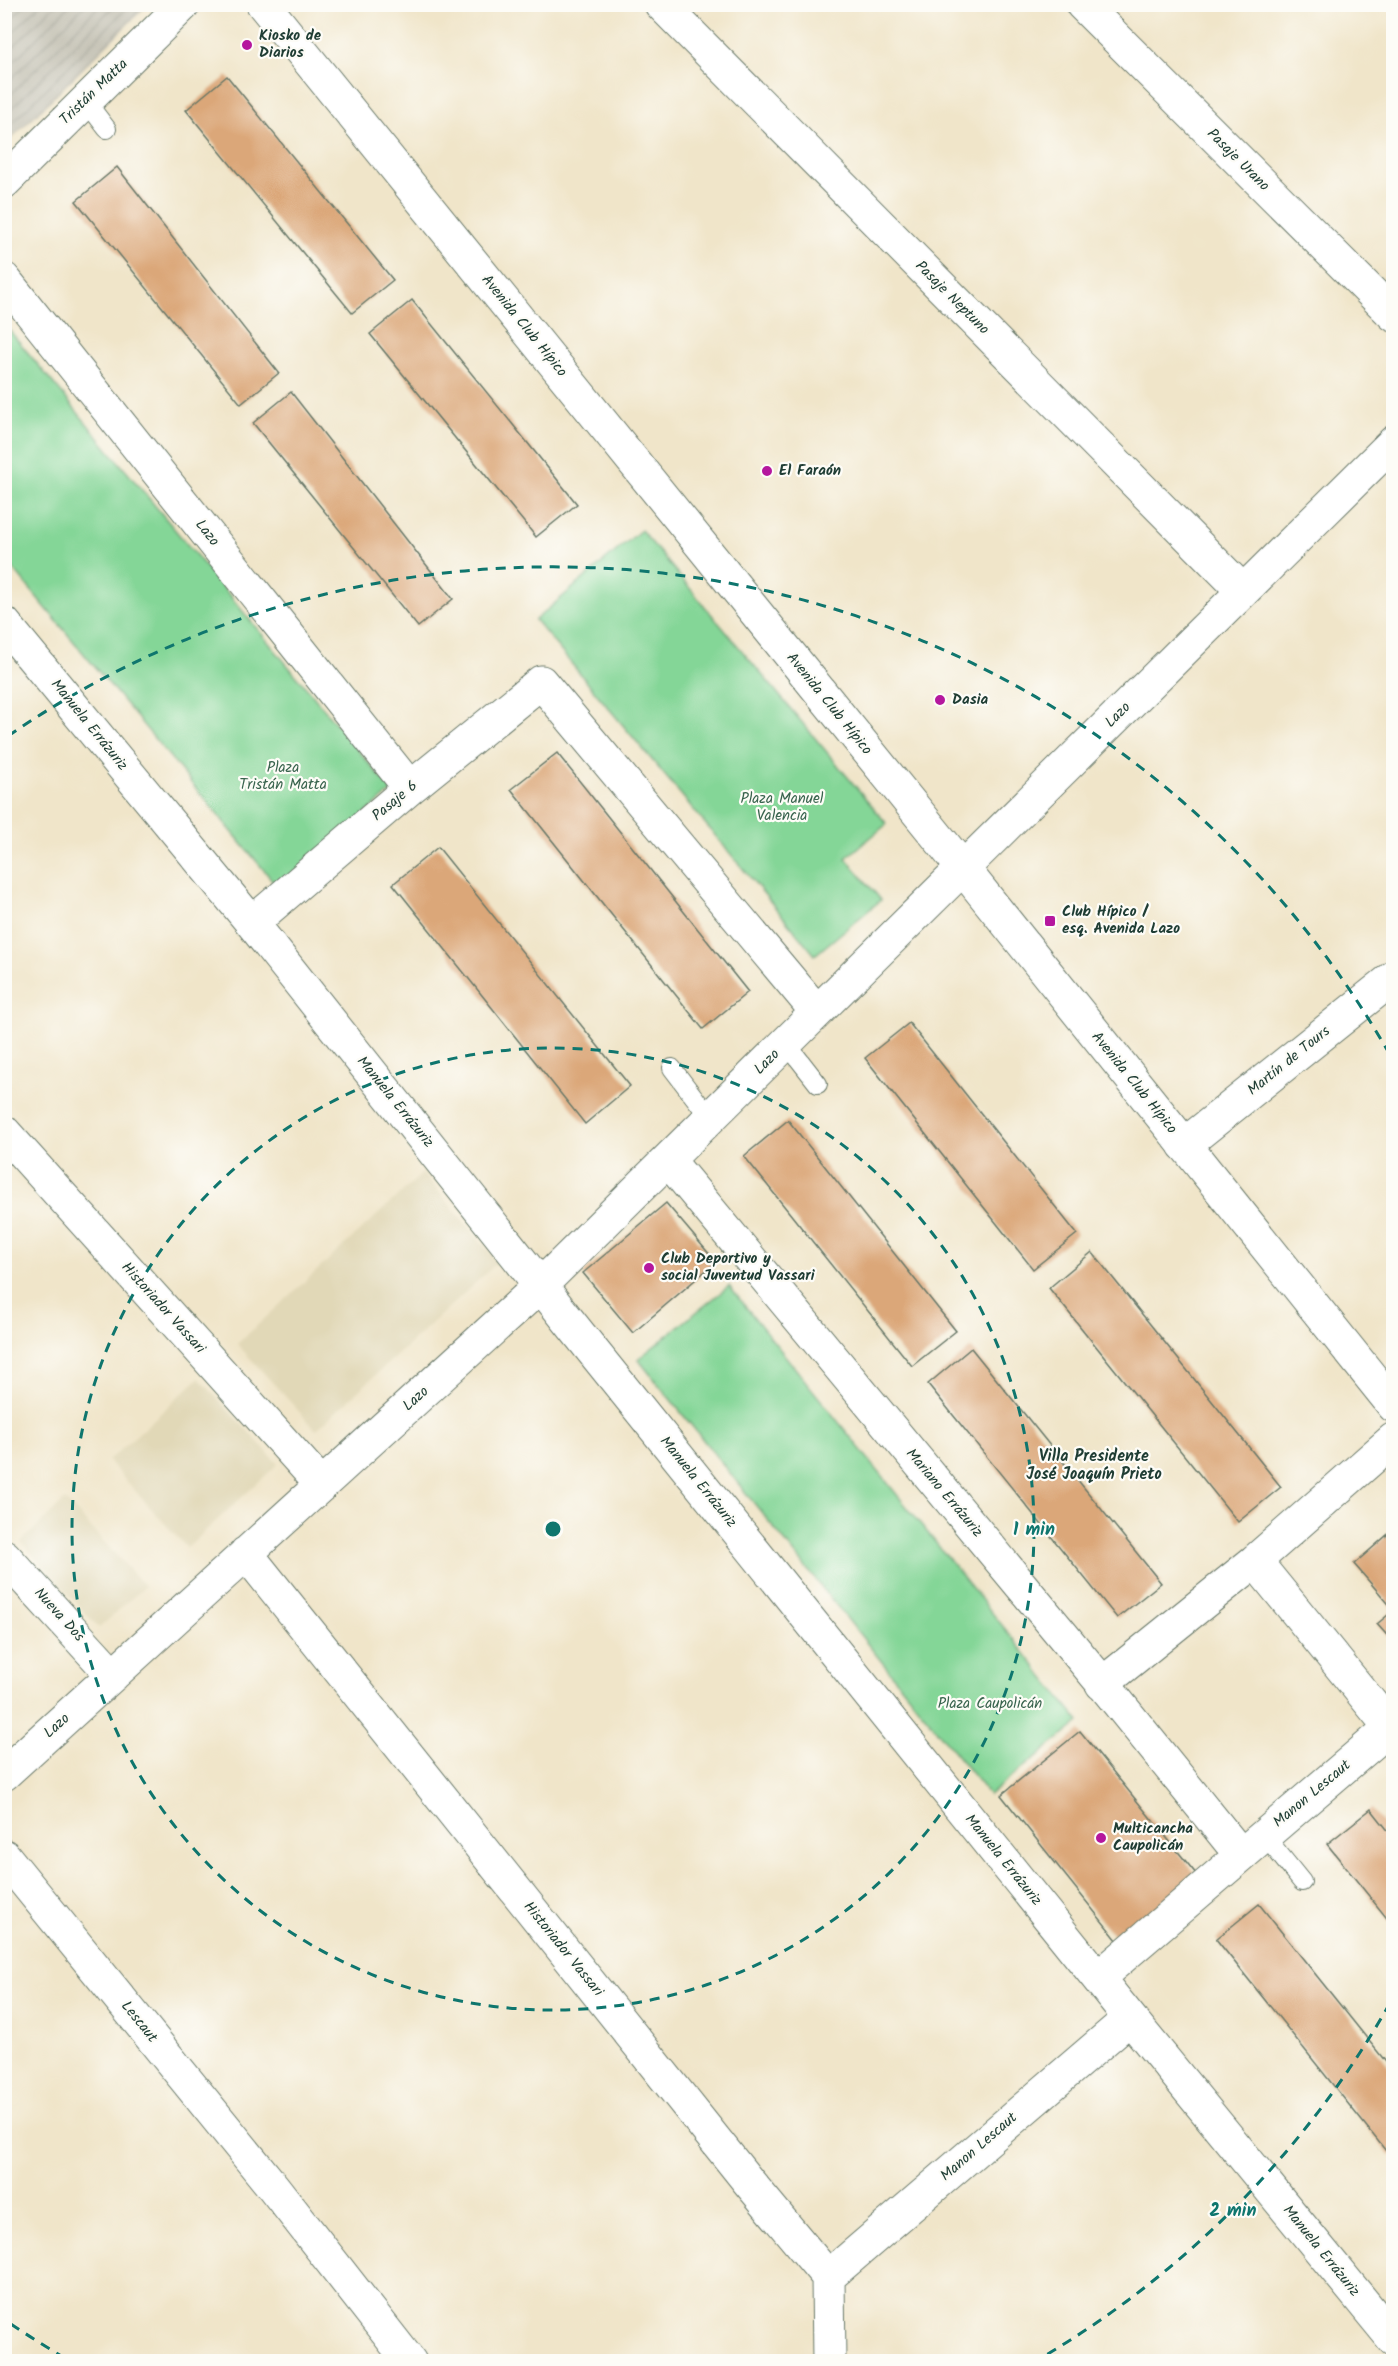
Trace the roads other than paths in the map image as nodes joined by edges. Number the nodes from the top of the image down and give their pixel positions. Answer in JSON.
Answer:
{"nodes":[{"id":1,"x":184,"y":4,"type":"edge"},
{"id":2,"x":263,"y":4,"type":"edge"},
{"id":3,"x":661,"y":4,"type":"edge"},
{"id":4,"x":1082,"y":4,"type":"edge"},
{"id":5,"x":85,"y":100,"type":"junction"},
{"id":6,"x":107,"y":129,"type":"dead end"},
{"id":7,"x":4,"y":182,"type":"edge"},
{"id":8,"x":4,"y":279,"type":"edge"},
{"id":9,"x":1394,"y":315,"type":"edge"},
{"id":10,"x":1394,"y":442,"type":"edge"},
{"id":11,"x":1243,"y":591,"type":"junction"},
{"id":12,"x":4,"y":622,"type":"edge"},
{"id":13,"x":410,"y":788,"type":"junction"},
{"id":14,"x":962,"y":869,"type":"junction"},
{"id":15,"x":252,"y":923,"type":"junction"},
{"id":16,"x":1394,"y":977,"type":"edge"},
{"id":17,"x":817,"y":1012,"type":"junction"},
{"id":18,"x":786,"y":1043,"type":"junction"},
{"id":19,"x":672,"y":1068,"type":"dead end"},
{"id":20,"x":818,"y":1084,"type":"dead end"},
{"id":21,"x":710,"y":1118,"type":"junction"},
{"id":22,"x":4,"y":1132,"type":"edge"},
{"id":23,"x":1184,"y":1145,"type":"junction"},
{"id":24,"x":668,"y":1160,"type":"junction"},
{"id":25,"x":540,"y":1286,"type":"junction"},
{"id":26,"x":1394,"y":1406,"type":"edge"},
{"id":27,"x":1394,"y":1439,"type":"edge"},
{"id":28,"x":322,"y":1485,"type":"junction"},
{"id":29,"x":246,"y":1554,"type":"junction"},
{"id":30,"x":4,"y":1556,"type":"edge"},
{"id":31,"x":1256,"y":1561,"type":"junction"},
{"id":32,"x":114,"y":1675,"type":"junction"},
{"id":33,"x":1102,"y":1684,"type":"junction"},
{"id":34,"x":1392,"y":1730,"type":"edge"},
{"id":35,"x":4,"y":1774,"type":"edge"},
{"id":36,"x":1252,"y":1844,"type":"junction"},
{"id":37,"x":4,"y":1856,"type":"edge"},
{"id":38,"x":1302,"y":1882,"type":"dead end"},
{"id":39,"x":1098,"y":1978,"type":"junction"},
{"id":40,"x":1130,"y":2018,"type":"junction"},
{"id":41,"x":828,"y":2277,"type":"junction"},
{"id":42,"x":1394,"y":2340,"type":"edge"},
{"id":43,"x":410,"y":2361,"type":"edge"},
{"id":44,"x":829,"y":2361,"type":"edge"}],
"edges":[{"from":1,"to":5,"type":"street","name":"Tristán Matta"},
{"from":2,"to":14,"type":"street","name":"Avenida Club Hípico"},
{"from":3,"to":11,"type":"street","name":"Pasaje Neptuno"},
{"from":4,"to":9,"type":"street","name":"Pasaje Urano"},
{"from":5,"to":6,"type":"lane"},
{"from":5,"to":7,"type":"street","name":"Tristán Matta"},
{"from":8,"to":13,"type":"street","name":"Lazo"},
{"from":10,"to":11,"type":"street","name":"Lazo"},
{"from":11,"to":14,"type":"street","name":"Lazo"},
{"from":12,"to":15,"type":"street","name":"Manuela Errázuriz"},
{"from":13,"to":15,"type":"street","name":"Pasaje 6"},
{"from":13,"to":17,"type":"street","name":"Pasaje 6"},
{"from":14,"to":17,"type":"street","name":"Lazo"},
{"from":14,"to":23,"type":"street","name":"Avenida Club Hípico"},
{"from":15,"to":25,"type":"street","name":"Manuela Errázuriz"},
{"from":16,"to":23,"type":"street","name":"Martín de Tours"},
{"from":17,"to":18,"type":"street","name":"Lazo"},
{"from":18,"to":20,"type":"lane"},
{"from":18,"to":21,"type":"street","name":"Lazo"},
{"from":19,"to":21,"type":"lane"},
{"from":21,"to":24,"type":"street","name":"Lazo"},
{"from":22,"to":28,"type":"street","name":"Historiador Vassari"},
{"from":23,"to":26,"type":"street","name":"Avenida Club Hípico"},
{"from":24,"to":25,"type":"street","name":"Lazo"},
{"from":24,"to":33,"type":"street","name":"Mariano Errázuriz"},
{"from":25,"to":28,"type":"street","name":"Lazo"},
{"from":25,"to":39,"type":"street","name":"Manuela Errázuriz"},
{"from":27,"to":31,"type":"street"},
{"from":28,"to":29,"type":"street","name":"Lazo"},
{"from":29,"to":32,"type":"street","name":"Lazo"},
{"from":29,"to":41,"type":"street","name":"Historiador Vassari"},
{"from":30,"to":32,"type":"street","name":"Nueva Dos"},
{"from":31,"to":33,"type":"street"},
{"from":31,"to":34,"type":"street"},
{"from":32,"to":35,"type":"street","name":"Lazo"},
{"from":33,"to":36,"type":"street","name":"Mariano Errázuriz"},
{"from":34,"to":36,"type":"street","name":"Manon Lescaut"},
{"from":36,"to":38,"type":"lane"},
{"from":36,"to":39,"type":"street","name":"Manon Lescaut"},
{"from":37,"to":43,"type":"street","name":"Lescaut"},
{"from":39,"to":40,"type":"street","name":"Manuela Errázuriz"},
{"from":40,"to":41,"type":"street","name":"Manon Lescaut"},
{"from":40,"to":42,"type":"street","name":"Manuela Errázuriz"},
{"from":41,"to":44,"type":"street"}]}
